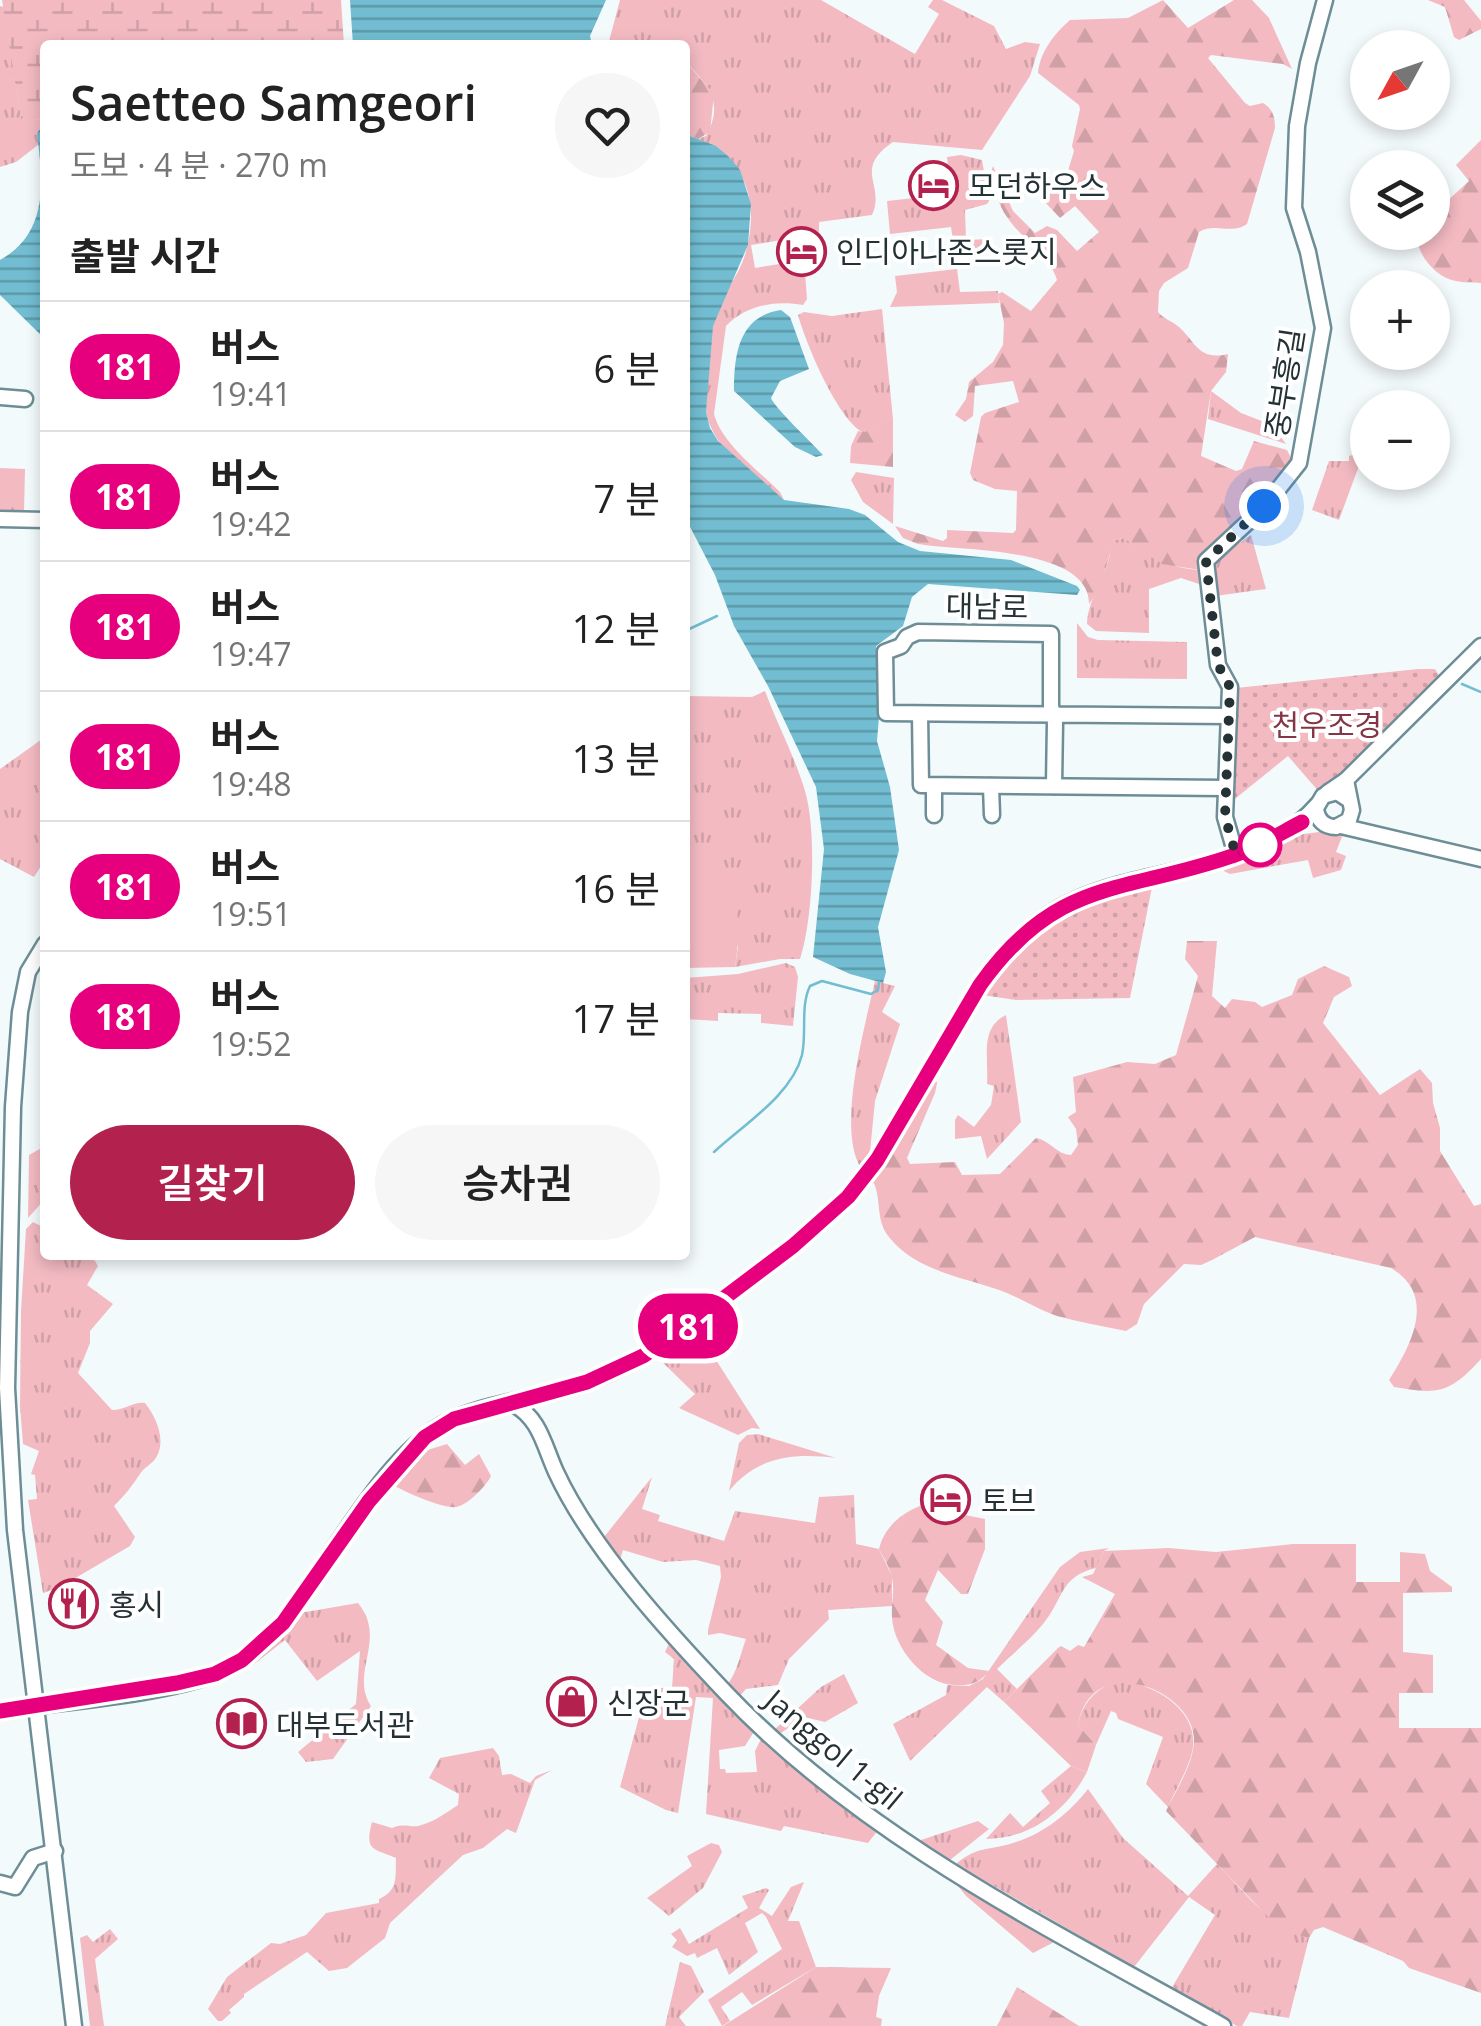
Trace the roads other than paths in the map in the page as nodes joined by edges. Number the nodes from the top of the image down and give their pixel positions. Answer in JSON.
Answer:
{"nodes":[{"id":1,"x":1325,"y":0,"type":"edge"},
{"id":2,"x":0,"y":398,"type":"edge"},
{"id":3,"x":24,"y":399,"type":"dead end"},
{"id":4,"x":0,"y":519,"type":"edge"},
{"id":5,"x":40,"y":520,"type":"edge"},
{"id":6,"x":1481,"y":646,"type":"edge"},
{"id":7,"x":920,"y":714,"type":"junction"},
{"id":8,"x":1053,"y":714,"type":"junction"},
{"id":9,"x":1229,"y":716,"type":"junction"},
{"id":10,"x":1346,"y":780,"type":"junction"},
{"id":11,"x":934,"y":786,"type":"junction"},
{"id":12,"x":991,"y":786,"type":"junction"},
{"id":13,"x":1054,"y":786,"type":"junction"},
{"id":14,"x":1226,"y":788,"type":"junction"},
{"id":15,"x":1322,"y":798,"type":"junction"},
{"id":16,"x":1350,"y":805,"type":"junction"},
{"id":17,"x":992,"y":814,"type":"dead end"},
{"id":18,"x":934,"y":815,"type":"dead end"},
{"id":19,"x":1302,"y":822,"type":"junction"},
{"id":20,"x":1333,"y":826,"type":"junction"},
{"id":21,"x":1364,"y":830,"type":"junction"},
{"id":22,"x":1236,"y":855,"type":"junction"},
{"id":23,"x":1481,"y":859,"type":"edge"},
{"id":24,"x":40,"y":950,"type":"edge"},
{"id":25,"x":7,"y":1087,"type":"edge"},
{"id":26,"x":551,"y":1394,"type":"junction"},
{"id":27,"x":513,"y":1404,"type":"junction"},
{"id":28,"x":540,"y":1433,"type":"junction"},
{"id":29,"x":38,"y":1706,"type":"junction"},
{"id":30,"x":0,"y":1711,"type":"edge"},
{"id":31,"x":55,"y":1851,"type":"junction"},
{"id":32,"x":0,"y":1883,"type":"edge"},
{"id":33,"x":74,"y":2026,"type":"edge"},
{"id":34,"x":1224,"y":2026,"type":"edge"}],
"edges":[{"from":1,"to":9,"type":"street","name":"중부흥길"},
{"from":2,"to":3,"type":"street"},
{"from":4,"to":5,"type":"street"},
{"from":6,"to":10,"type":"street"},
{"from":7,"to":8,"type":"street","name":"대남로"},
{"from":7,"to":8,"type":"street","name":"대남로"},
{"from":7,"to":11,"type":"street"},
{"from":8,"to":9,"type":"street","name":"대남로"},
{"from":8,"to":13,"type":"street","name":"대남로"},
{"from":9,"to":14,"type":"street"},
{"from":10,"to":15,"type":"street"},
{"from":10,"to":16,"type":"street"},
{"from":11,"to":12,"type":"street"},
{"from":11,"to":18,"type":"street"},
{"from":12,"to":13,"type":"street"},
{"from":12,"to":17,"type":"street"},
{"from":13,"to":14,"type":"street"},
{"from":14,"to":22,"type":"street"},
{"from":15,"to":16,"type":"street"},
{"from":15,"to":19,"type":"street"},
{"from":15,"to":20,"type":"street"},
{"from":16,"to":20,"type":"street"},
{"from":16,"to":21,"type":"street"},
{"from":19,"to":20,"type":"street"},
{"from":19,"to":22,"type":"street"},
{"from":20,"to":21,"type":"street"},
{"from":21,"to":23,"type":"street"},
{"from":22,"to":26,"type":"street"},
{"from":24,"to":25,"type":"street"},
{"from":25,"to":29,"type":"street"},
{"from":26,"to":27,"type":"street"},
{"from":26,"to":28,"type":"street"},
{"from":27,"to":28,"type":"street","name":"Janggol 1-gil"},
{"from":27,"to":29,"type":"street"},
{"from":28,"to":34,"type":"street","name":"Janggol 1-gil"},
{"from":29,"to":30,"type":"street"},
{"from":29,"to":31,"type":"street"},
{"from":31,"to":32,"type":"street"},
{"from":31,"to":33,"type":"street"}]}
